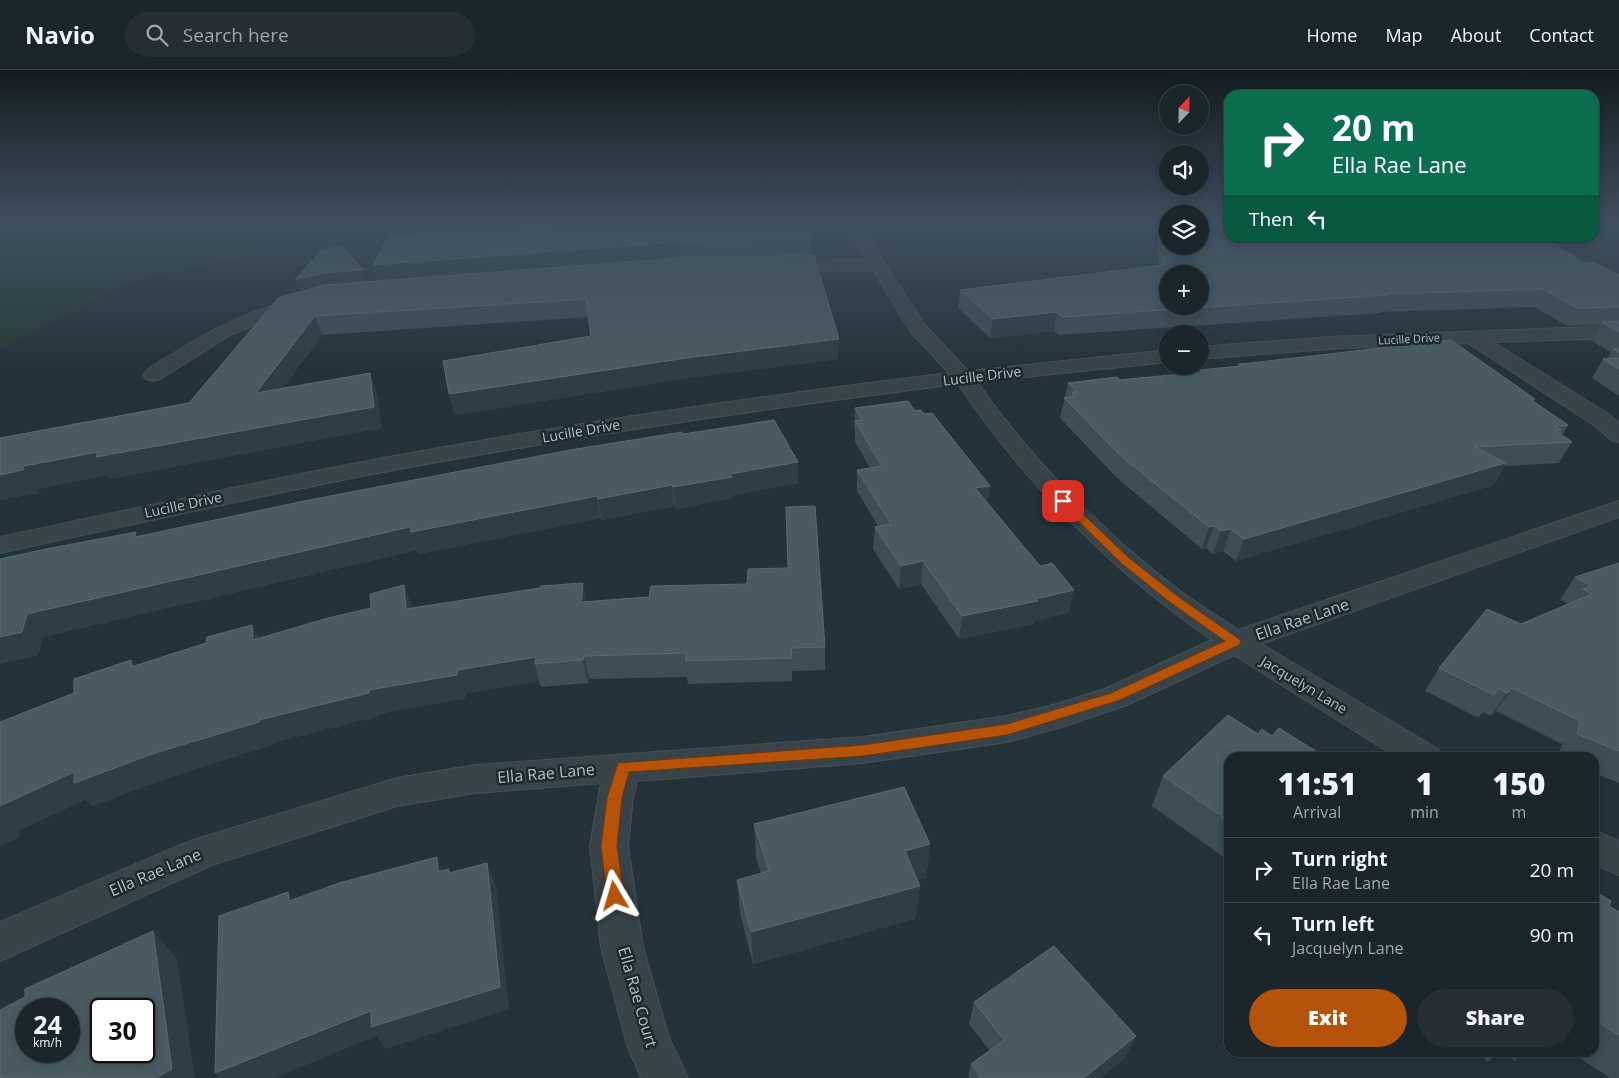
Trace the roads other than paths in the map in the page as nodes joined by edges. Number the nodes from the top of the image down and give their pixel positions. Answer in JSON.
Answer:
{"nodes":[{"id":1,"x":882,"y":272,"type":"edge"},
{"id":2,"x":313,"y":300,"type":"edge"},
{"id":3,"x":1619,"y":332,"type":"edge"},
{"id":4,"x":1471,"y":337,"type":"junction"},
{"id":5,"x":1209,"y":352,"type":"edge"},
{"id":6,"x":1159,"y":357,"type":"edge"},
{"id":7,"x":153,"y":375,"type":"dead end"},
{"id":8,"x":964,"y":378,"type":"junction"},
{"id":9,"x":1619,"y":434,"type":"edge"},
{"id":10,"x":1619,"y":509,"type":"edge"},
{"id":11,"x":0,"y":545,"type":"edge"},
{"id":12,"x":1235,"y":642,"type":"junction"},
{"id":13,"x":1416,"y":752,"type":"edge"},
{"id":14,"x":623,"y":767,"type":"junction"},
{"id":15,"x":1599,"y":849,"type":"edge"},
{"id":16,"x":1619,"y":859,"type":"edge"},
{"id":17,"x":0,"y":942,"type":"edge"},
{"id":18,"x":665,"y":1078,"type":"edge"}],
"edges":[{"from":1,"to":8,"type":"street","name":"Jacquelyn Lane"},
{"from":2,"to":7,"type":"street"},
{"from":3,"to":4,"type":"street","name":"Lucille Drive"},
{"from":4,"to":5,"type":"street","name":"Lucille Drive"},
{"from":4,"to":9,"type":"street"},
{"from":6,"to":8,"type":"street","name":"Lucille Drive"},
{"from":8,"to":11,"type":"street","name":"Lucille Drive"},
{"from":8,"to":12,"type":"street","name":"Jacquelyn Lane"},
{"from":10,"to":12,"type":"street","name":"Ella Rae Lane"},
{"from":12,"to":13,"type":"street","name":"Jacquelyn Lane"},
{"from":12,"to":14,"type":"street","name":"Ella Rae Lane"},
{"from":14,"to":17,"type":"street","name":"Ella Rae Lane"},
{"from":14,"to":18,"type":"street","name":"Ella Rae Court"},
{"from":15,"to":16,"type":"street"}]}
